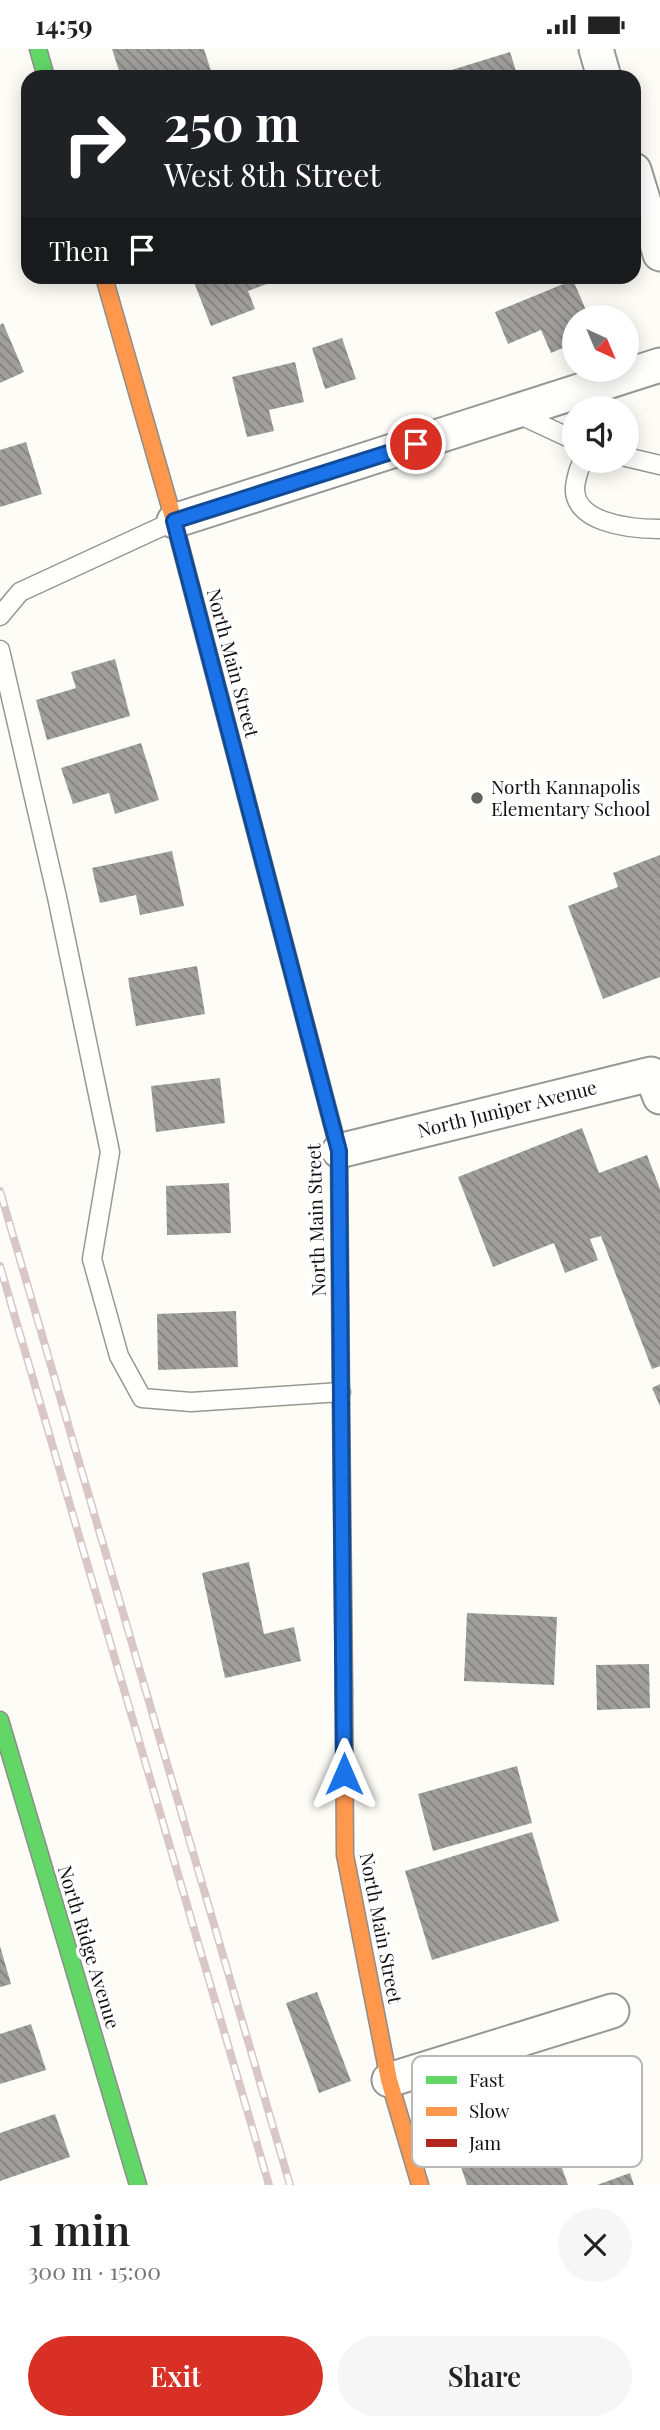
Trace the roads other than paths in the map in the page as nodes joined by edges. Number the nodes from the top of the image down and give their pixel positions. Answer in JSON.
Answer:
{"nodes":[{"id":1,"x":38,"y":49,"type":"edge"},
{"id":2,"x":596,"y":49,"type":"edge"},
{"id":3,"x":44,"y":70,"type":"edge"},
{"id":4,"x":602,"y":70,"type":"edge"},
{"id":5,"x":641,"y":193,"type":"edge"},
{"id":6,"x":660,"y":254,"type":"edge"},
{"id":7,"x":106,"y":284,"type":"edge"},
{"id":8,"x":660,"y":365,"type":"edge"},
{"id":9,"x":514,"y":412,"type":"junction"},
{"id":10,"x":562,"y":434,"type":"edge"},
{"id":11,"x":639,"y":460,"type":"edge"},
{"id":12,"x":660,"y":465,"type":"edge"},
{"id":13,"x":577,"y":473,"type":"edge"},
{"id":14,"x":174,"y":521,"type":"junction"},
{"id":15,"x":660,"y":529,"type":"edge"},
{"id":16,"x":0,"y":616,"type":"edge"},
{"id":17,"x":0,"y":650,"type":"edge"},
{"id":18,"x":660,"y":1097,"type":"edge"},
{"id":19,"x":339,"y":1151,"type":"junction"},
{"id":20,"x":341,"y":1392,"type":"junction"},
{"id":21,"x":0,"y":1720,"type":"edge"},
{"id":22,"x":8,"y":1776,"type":"edge"},
{"id":23,"x":612,"y":2011,"type":"dead end"},
{"id":24,"x":467,"y":2056,"type":"edge"},
{"id":25,"x":412,"y":2073,"type":"edge"},
{"id":26,"x":389,"y":2080,"type":"junction"},
{"id":27,"x":412,"y":2158,"type":"edge"},
{"id":28,"x":415,"y":2167,"type":"edge"},
{"id":29,"x":138,"y":2185,"type":"edge"},
{"id":30,"x":420,"y":2185,"type":"edge"}],
"edges":[{"from":1,"to":3,"type":"main road"},
{"from":2,"to":4,"type":"street"},
{"from":5,"to":6,"type":"street"},
{"from":7,"to":14,"type":"main road","name":"North Main Street"},
{"from":8,"to":9,"type":"street"},
{"from":9,"to":10,"type":"lane"},
{"from":9,"to":14,"type":"street"},
{"from":11,"to":12,"type":"lane"},
{"from":13,"to":15,"type":"lane"},
{"from":14,"to":16,"type":"lane"},
{"from":14,"to":19,"type":"main road","name":"North Main Street"},
{"from":17,"to":20,"type":"lane"},
{"from":18,"to":19,"type":"street","name":"North Juniper Avenue"},
{"from":19,"to":20,"type":"main road","name":"North Main Street"},
{"from":20,"to":26,"type":"main road","name":"North Main Street"},
{"from":21,"to":22,"type":"main road","name":"North Ridge Avenue"},
{"from":22,"to":29,"type":"main road","name":"North Ridge Avenue"},
{"from":23,"to":24,"type":"street"},
{"from":25,"to":26,"type":"street"},
{"from":26,"to":27,"type":"main road","name":"North Main Street"},
{"from":28,"to":30,"type":"main road","name":"North Main Street"}]}
